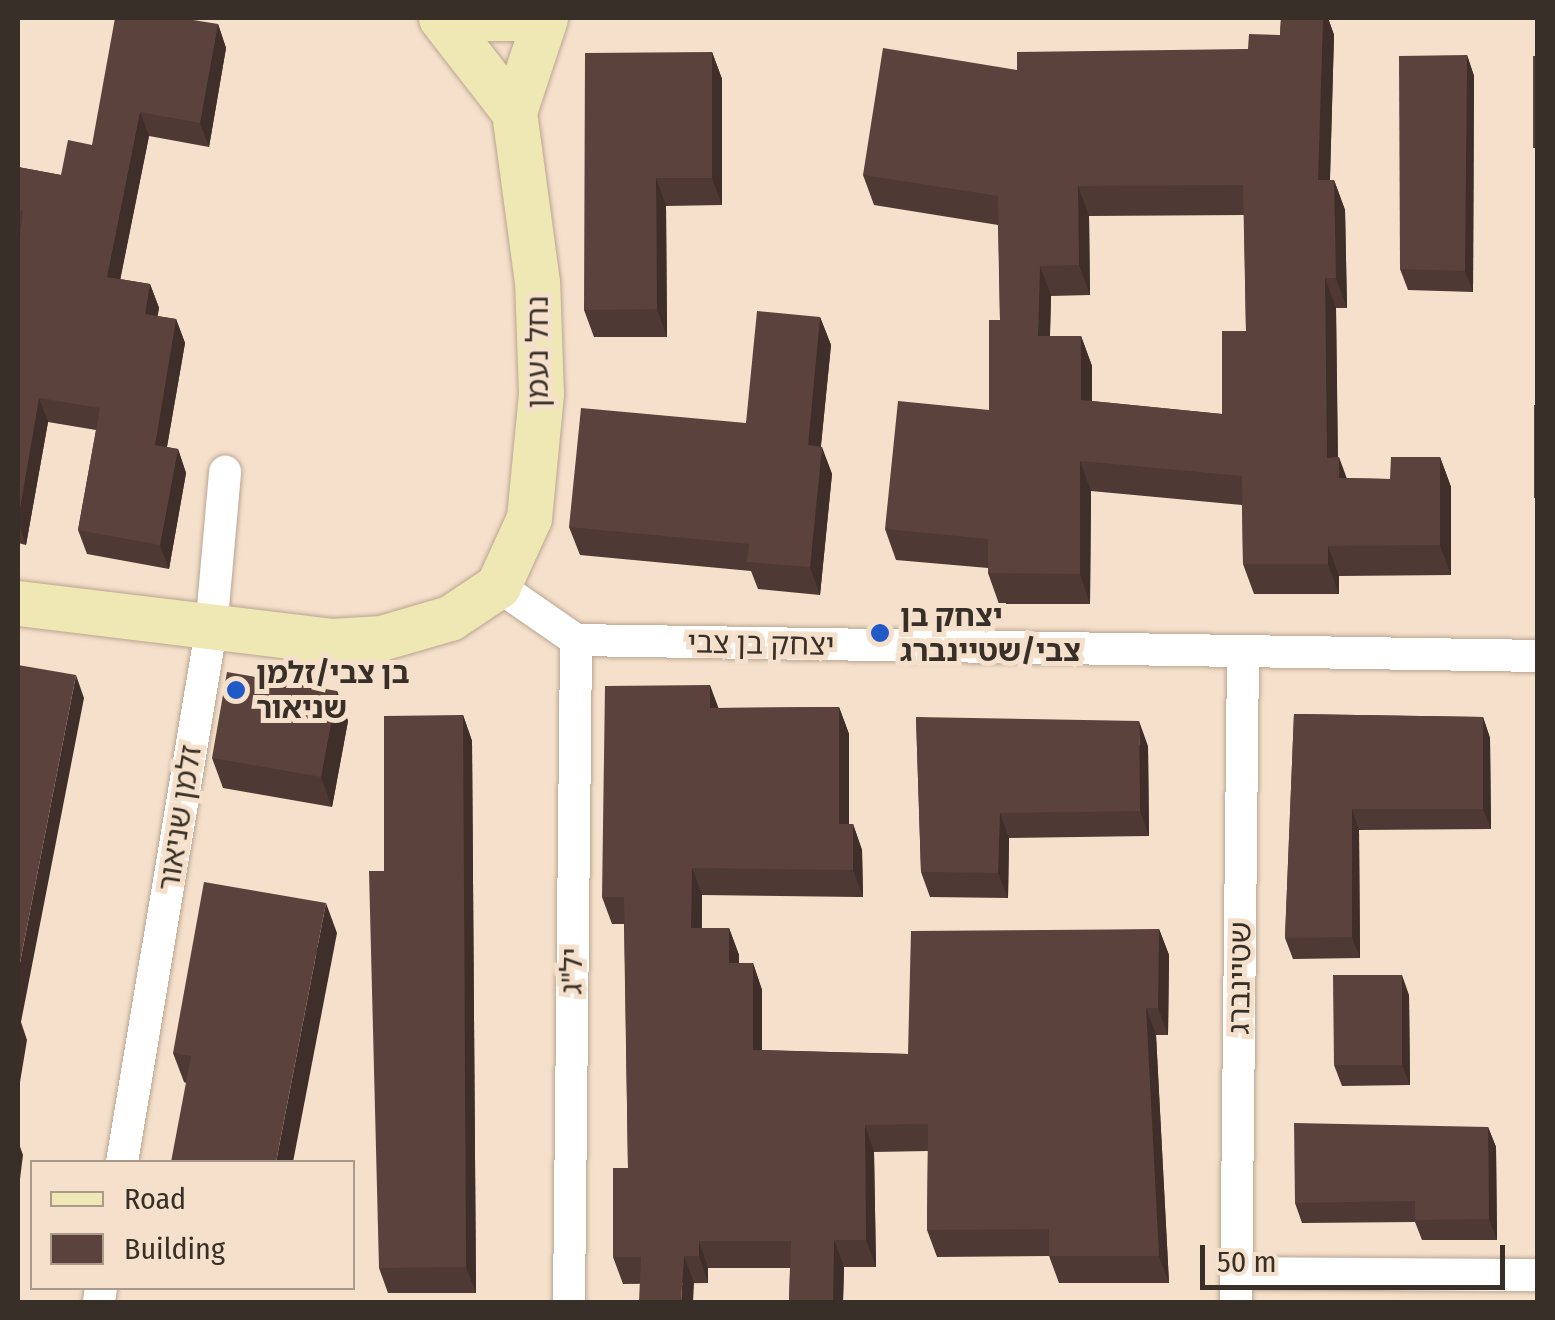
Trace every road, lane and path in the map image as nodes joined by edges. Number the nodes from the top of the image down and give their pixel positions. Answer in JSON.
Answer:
{"nodes":[{"id":1,"x":443,"y":18,"type":"edge"},
{"id":2,"x":518,"y":18,"type":"edge"},
{"id":3,"x":544,"y":18,"type":"edge"},
{"id":4,"x":514,"y":112,"type":"junction"},
{"id":5,"x":225,"y":472,"type":"dead end"},
{"id":6,"x":498,"y":586,"type":"junction"},
{"id":7,"x":18,"y":603,"type":"edge"},
{"id":8,"x":211,"y":630,"type":"junction"},
{"id":9,"x":576,"y":640,"type":"junction"},
{"id":10,"x":1244,"y":654,"type":"junction"},
{"id":11,"x":1538,"y":656,"type":"edge"},
{"id":12,"x":122,"y":1160,"type":"edge"},
{"id":13,"x":1538,"y":1275,"type":"edge"},
{"id":14,"x":1236,"y":1288,"type":"edge"},
{"id":15,"x":569,"y":1302,"type":"edge"}],
"edges":[{"from":1,"to":2,"type":"street"},
{"from":1,"to":4,"type":"street","name":"נחל נעמן"},
{"from":3,"to":4,"type":"street","name":"נחל נעמן"},
{"from":4,"to":6,"type":"street","name":"נחל נעמן"},
{"from":5,"to":8,"type":"street","name":"זלמן שניאור"},
{"from":6,"to":8,"type":"street"},
{"from":6,"to":9,"type":"street"},
{"from":7,"to":8,"type":"street"},
{"from":8,"to":12,"type":"street","name":"זלמן שניאור"},
{"from":9,"to":10,"type":"street","name":"יצחק בן צבי"},
{"from":9,"to":15,"type":"street","name":"יל\"ג"},
{"from":10,"to":11,"type":"street","name":"יצחק בן צבי"},
{"from":10,"to":14,"type":"street","name":"שטיינברג"},
{"from":13,"to":14,"type":"street"}]}
